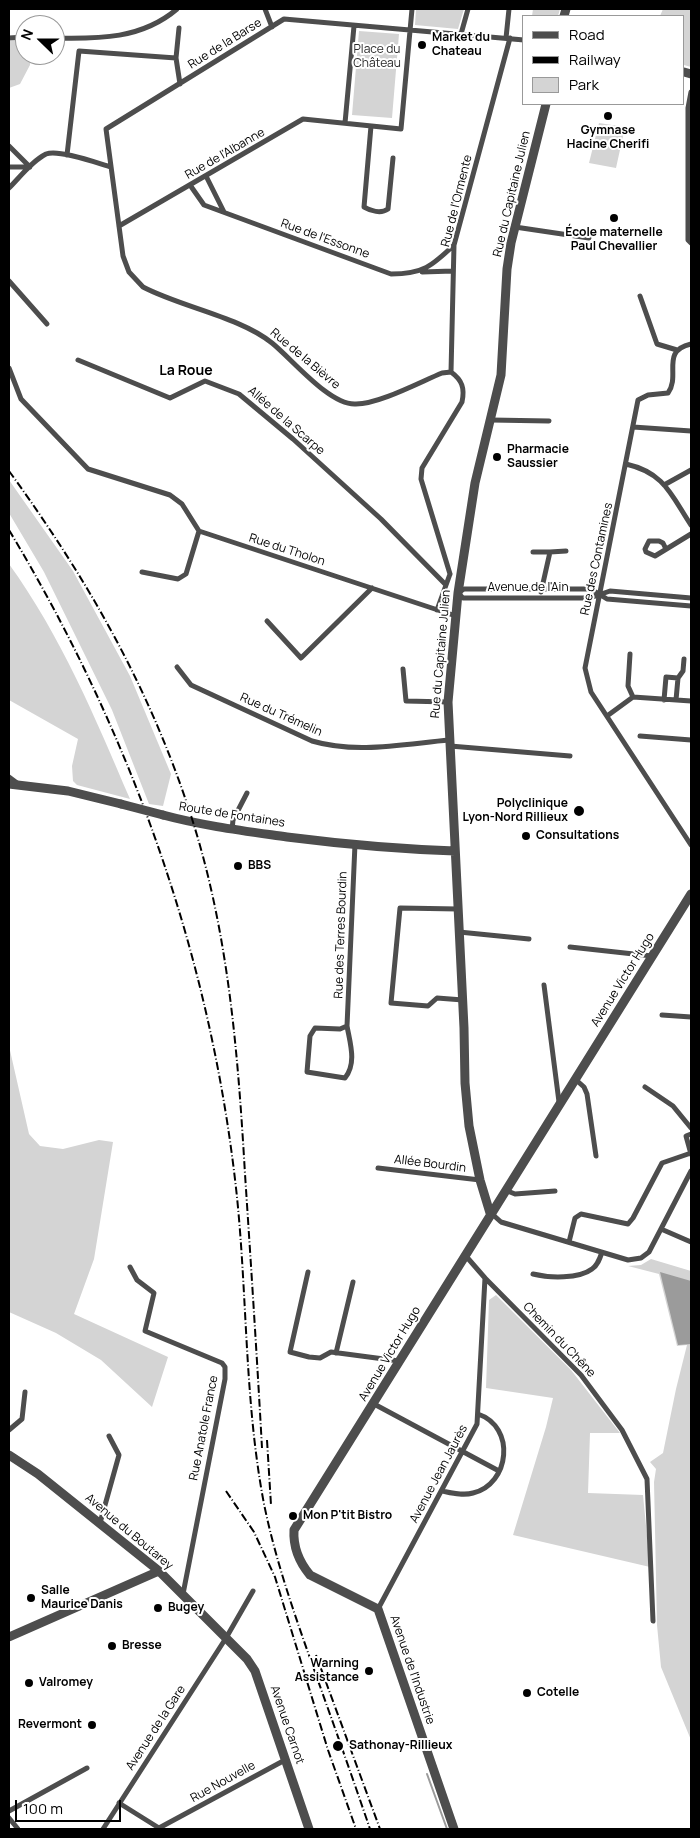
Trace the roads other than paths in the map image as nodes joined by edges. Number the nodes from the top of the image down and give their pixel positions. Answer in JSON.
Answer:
{"nodes":[{"id":1,"x":177,"y":9,"type":"edge"},
{"id":2,"x":264,"y":9,"type":"edge"},
{"id":3,"x":412,"y":9,"type":"edge"},
{"id":4,"x":468,"y":9,"type":"edge"},
{"id":5,"x":509,"y":9,"type":"edge"},
{"id":6,"x":354,"y":26,"type":"junction"},
{"id":7,"x":272,"y":27,"type":"junction"},
{"id":8,"x":179,"y":28,"type":"dead end"},
{"id":9,"x":410,"y":30,"type":"junction"},
{"id":10,"x":461,"y":34,"type":"junction"},
{"id":11,"x":65,"y":38,"type":"edge"},
{"id":12,"x":508,"y":38,"type":"junction"},
{"id":13,"x":522,"y":40,"type":"edge"},
{"id":14,"x":176,"y":58,"type":"junction"},
{"id":15,"x":180,"y":84,"type":"junction"},
{"id":16,"x":691,"y":92,"type":"edge"},
{"id":17,"x":546,"y":105,"type":"edge"},
{"id":18,"x":690,"y":119,"type":"edge"},
{"id":19,"x":345,"y":123,"type":"junction"},
{"id":20,"x":371,"y":126,"type":"junction"},
{"id":21,"x":690,"y":138,"type":"edge"},
{"id":22,"x":9,"y":146,"type":"edge"},
{"id":23,"x":68,"y":156,"type":"junction"},
{"id":24,"x":393,"y":158,"type":"dead end"},
{"id":25,"x":9,"y":167,"type":"edge"},
{"id":26,"x":30,"y":167,"type":"junction"},
{"id":27,"x":111,"y":167,"type":"junction"},
{"id":28,"x":206,"y":176,"type":"junction"},
{"id":29,"x":190,"y":185,"type":"junction"},
{"id":30,"x":9,"y":188,"type":"edge"},
{"id":31,"x":224,"y":212,"type":"junction"},
{"id":32,"x":119,"y":226,"type":"junction"},
{"id":33,"x":515,"y":227,"type":"junction"},
{"id":34,"x":589,"y":238,"type":"dead end"},
{"id":35,"x":691,"y":243,"type":"edge"},
{"id":36,"x":454,"y":245,"type":"junction"},
{"id":37,"x":453,"y":271,"type":"junction"},
{"id":38,"x":421,"y":272,"type":"junction"},
{"id":39,"x":9,"y":281,"type":"edge"},
{"id":40,"x":640,"y":296,"type":"dead end"},
{"id":41,"x":47,"y":324,"type":"dead end"},
{"id":42,"x":691,"y":344,"type":"edge"},
{"id":43,"x":677,"y":350,"type":"junction"},
{"id":44,"x":78,"y":360,"type":"dead end"},
{"id":45,"x":9,"y":368,"type":"edge"},
{"id":46,"x":451,"y":372,"type":"junction"},
{"id":47,"x":491,"y":420,"type":"junction"},
{"id":48,"x":549,"y":421,"type":"dead end"},
{"id":49,"x":633,"y":427,"type":"junction"},
{"id":50,"x":691,"y":431,"type":"edge"},
{"id":51,"x":626,"y":464,"type":"junction"},
{"id":52,"x":691,"y":470,"type":"edge"},
{"id":53,"x":664,"y":485,"type":"junction"},
{"id":54,"x":691,"y":525,"type":"edge"},
{"id":55,"x":199,"y":532,"type":"junction"},
{"id":56,"x":691,"y":534,"type":"edge"},
{"id":57,"x":666,"y":549,"type":"dead end"},
{"id":58,"x":533,"y":552,"type":"dead end"},
{"id":59,"x":550,"y":552,"type":"junction"},
{"id":60,"x":566,"y":552,"type":"dead end"},
{"id":61,"x":142,"y":572,"type":"dead end"},
{"id":62,"x":461,"y":573,"type":"junction"},
{"id":63,"x":450,"y":574,"type":"junction"},
{"id":64,"x":446,"y":585,"type":"junction"},
{"id":65,"x":372,"y":588,"type":"junction"},
{"id":66,"x":542,"y":589,"type":"junction"},
{"id":67,"x":458,"y":594,"type":"junction"},
{"id":68,"x":600,"y":594,"type":"junction"},
{"id":69,"x":540,"y":597,"type":"junction"},
{"id":70,"x":691,"y":598,"type":"edge"},
{"id":71,"x":691,"y":606,"type":"edge"},
{"id":72,"x":437,"y":610,"type":"junction"},
{"id":73,"x":456,"y":616,"type":"junction"},
{"id":74,"x":267,"y":621,"type":"dead end"},
{"id":75,"x":630,"y":654,"type":"dead end"},
{"id":76,"x":684,"y":659,"type":"dead end"},
{"id":77,"x":177,"y":667,"type":"dead end"},
{"id":78,"x":403,"y":669,"type":"dead end"},
{"id":79,"x":678,"y":678,"type":"junction"},
{"id":80,"x":634,"y":698,"type":"junction"},
{"id":81,"x":664,"y":700,"type":"junction"},
{"id":82,"x":676,"y":700,"type":"junction"},
{"id":83,"x":691,"y":701,"type":"edge"},
{"id":84,"x":448,"y":702,"type":"junction"},
{"id":85,"x":607,"y":716,"type":"junction"},
{"id":86,"x":640,"y":736,"type":"dead end"},
{"id":87,"x":691,"y":740,"type":"edge"},
{"id":88,"x":449,"y":743,"type":"junction"},
{"id":89,"x":570,"y":756,"type":"dead end"},
{"id":90,"x":9,"y":777,"type":"edge"},
{"id":91,"x":13,"y":784,"type":"edge"},
{"id":92,"x":247,"y":793,"type":"dead end"},
{"id":93,"x":232,"y":830,"type":"junction"},
{"id":94,"x":355,"y":844,"type":"junction"},
{"id":95,"x":691,"y":846,"type":"edge"},
{"id":96,"x":455,"y":850,"type":"junction"},
{"id":97,"x":691,"y":894,"type":"edge"},
{"id":98,"x":458,"y":909,"type":"junction"},
{"id":99,"x":459,"y":932,"type":"junction"},
{"id":100,"x":529,"y":939,"type":"dead end"},
{"id":101,"x":570,"y":947,"type":"dead end"},
{"id":102,"x":652,"y":956,"type":"junction"},
{"id":103,"x":544,"y":985,"type":"dead end"},
{"id":104,"x":463,"y":1000,"type":"junction"},
{"id":105,"x":662,"y":1015,"type":"dead end"},
{"id":106,"x":691,"y":1017,"type":"edge"},
{"id":107,"x":348,"y":1026,"type":"junction"},
{"id":108,"x":575,"y":1079,"type":"junction"},
{"id":109,"x":645,"y":1087,"type":"dead end"},
{"id":110,"x":559,"y":1103,"type":"junction"},
{"id":111,"x":691,"y":1128,"type":"edge"},
{"id":112,"x":691,"y":1134,"type":"edge"},
{"id":113,"x":691,"y":1155,"type":"edge"},
{"id":114,"x":596,"y":1156,"type":"dead end"},
{"id":115,"x":378,"y":1168,"type":"dead end"},
{"id":116,"x":691,"y":1170,"type":"edge"},
{"id":117,"x":480,"y":1180,"type":"junction"},
{"id":118,"x":504,"y":1190,"type":"junction"},
{"id":119,"x":555,"y":1191,"type":"dead end"},
{"id":120,"x":490,"y":1213,"type":"junction"},
{"id":121,"x":661,"y":1229,"type":"junction"},
{"id":122,"x":569,"y":1242,"type":"junction"},
{"id":123,"x":691,"y":1242,"type":"edge"},
{"id":124,"x":602,"y":1252,"type":"junction"},
{"id":125,"x":465,"y":1254,"type":"junction"},
{"id":126,"x":130,"y":1267,"type":"dead end"},
{"id":127,"x":308,"y":1272,"type":"dead end"},
{"id":128,"x":533,"y":1274,"type":"dead end"},
{"id":129,"x":485,"y":1278,"type":"junction"},
{"id":130,"x":353,"y":1282,"type":"dead end"},
{"id":131,"x":336,"y":1352,"type":"junction"},
{"id":132,"x":400,"y":1361,"type":"junction"},
{"id":133,"x":26,"y":1392,"type":"dead end"},
{"id":134,"x":374,"y":1404,"type":"junction"},
{"id":135,"x":478,"y":1414,"type":"junction"},
{"id":136,"x":9,"y":1430,"type":"edge"},
{"id":137,"x":109,"y":1436,"type":"dead end"},
{"id":138,"x":463,"y":1451,"type":"junction"},
{"id":139,"x":9,"y":1455,"type":"edge"},
{"id":140,"x":499,"y":1471,"type":"junction"},
{"id":141,"x":442,"y":1491,"type":"junction"},
{"id":142,"x":100,"y":1523,"type":"junction"},
{"id":143,"x":294,"y":1530,"type":"joint"},
{"id":144,"x":159,"y":1572,"type":"junction"},
{"id":145,"x":253,"y":1591,"type":"dead end"},
{"id":146,"x":182,"y":1594,"type":"junction"},
{"id":147,"x":378,"y":1609,"type":"junction"},
{"id":148,"x":653,"y":1621,"type":"dead end"},
{"id":149,"x":9,"y":1637,"type":"edge"},
{"id":150,"x":226,"y":1638,"type":"junction"},
{"id":151,"x":285,"y":1760,"type":"junction"},
{"id":152,"x":87,"y":1768,"type":"dead end"},
{"id":153,"x":119,"y":1803,"type":"junction"},
{"id":154,"x":9,"y":1811,"type":"edge"},
{"id":155,"x":9,"y":1818,"type":"edge"},
{"id":156,"x":19,"y":1829,"type":"edge"},
{"id":157,"x":103,"y":1829,"type":"edge"},
{"id":158,"x":310,"y":1829,"type":"edge"},
{"id":159,"x":454,"y":1829,"type":"edge"}],
"edges":[{"from":1,"to":11,"type":"street"},
{"from":2,"to":7,"type":"street"},
{"from":3,"to":9,"type":"street"},
{"from":4,"to":10,"type":"street"},
{"from":5,"to":12,"type":"street","name":"Rue de l'Ormente"},
{"from":6,"to":7,"type":"street","name":"Rue de la Barse"},
{"from":6,"to":9,"type":"street","name":"Rue de la Barse"},
{"from":6,"to":19,"type":"street"},
{"from":7,"to":15,"type":"street","name":"Rue de la Barse"},
{"from":8,"to":14,"type":"street"},
{"from":9,"to":10,"type":"street","name":"Rue de la Barse"},
{"from":9,"to":20,"type":"street"},
{"from":10,"to":12,"type":"street","name":"Rue de la Barse"},
{"from":12,"to":13,"type":"street","name":"Rue de la Barse"},
{"from":12,"to":36,"type":"street","name":"Rue de l'Ormente"},
{"from":14,"to":15,"type":"street"},
{"from":14,"to":23,"type":"street"},
{"from":15,"to":27,"type":"street","name":"Rue de la Barse"},
{"from":16,"to":18,"type":"street"},
{"from":17,"to":33,"type":"street","name":"Rue du Capitaine Julien"},
{"from":18,"to":21,"type":"street"},
{"from":19,"to":20,"type":"street"},
{"from":19,"to":28,"type":"street","name":"Rue de l'Albanne"},
{"from":20,"to":24,"type":"street"},
{"from":21,"to":35,"type":"street"},
{"from":22,"to":26,"type":"street"},
{"from":23,"to":26,"type":"street"},
{"from":23,"to":27,"type":"street"},
{"from":25,"to":26,"type":"street"},
{"from":26,"to":30,"type":"street"},
{"from":27,"to":32,"type":"street","name":"Rue de la Bièvre"},
{"from":28,"to":29,"type":"street","name":"Rue de l'Albanne"},
{"from":28,"to":31,"type":"street"},
{"from":29,"to":31,"type":"street","name":"Rue de l'Essonne"},
{"from":29,"to":32,"type":"street","name":"Rue de l'Albanne"},
{"from":31,"to":38,"type":"street","name":"Rue de l'Essonne"},
{"from":32,"to":46,"type":"street","name":"Rue de la Bièvre"},
{"from":33,"to":34,"type":"street"},
{"from":33,"to":47,"type":"street","name":"Rue du Capitaine Julien"},
{"from":36,"to":37,"type":"street","name":"Rue de l'Ormente"},
{"from":36,"to":38,"type":"street"},
{"from":37,"to":38,"type":"street","name":"Rue de l'Essonne"},
{"from":37,"to":46,"type":"street","name":"Rue de l'Ormente"},
{"from":39,"to":41,"type":"street"},
{"from":40,"to":43,"type":"street"},
{"from":42,"to":43,"type":"street"},
{"from":43,"to":49,"type":"street","name":"Rue des Contamines"},
{"from":44,"to":64,"type":"street","name":"Allée de la Scarpe"},
{"from":45,"to":55,"type":"street"},
{"from":46,"to":63,"type":"street"},
{"from":47,"to":48,"type":"street"},
{"from":47,"to":62,"type":"street","name":"Rue du Capitaine Julien"},
{"from":49,"to":50,"type":"street"},
{"from":49,"to":51,"type":"street","name":"Rue des Contamines"},
{"from":51,"to":53,"type":"street"},
{"from":51,"to":68,"type":"street","name":"Rue des Contamines"},
{"from":52,"to":53,"type":"street"},
{"from":53,"to":54,"type":"street"},
{"from":55,"to":61,"type":"street"},
{"from":55,"to":65,"type":"street","name":"Rue du Tholon"},
{"from":56,"to":57,"type":"street"},
{"from":58,"to":59,"type":"street"},
{"from":59,"to":60,"type":"street"},
{"from":59,"to":66,"type":"street"},
{"from":62,"to":63,"type":"street"},
{"from":62,"to":67,"type":"street","name":"Rue du Capitaine Julien"},
{"from":63,"to":64,"type":"street"},
{"from":64,"to":72,"type":"street"},
{"from":65,"to":72,"type":"street","name":"Rue du Tholon"},
{"from":65,"to":74,"type":"street"},
{"from":66,"to":67,"type":"street"},
{"from":66,"to":68,"type":"street"},
{"from":66,"to":69,"type":"street"},
{"from":67,"to":69,"type":"street","name":"Avenue de l'Ain"},
{"from":67,"to":73,"type":"street","name":"Rue du Capitaine Julien"},
{"from":68,"to":69,"type":"street","name":"Avenue de l'Ain"},
{"from":68,"to":70,"type":"street","name":"Avenue de l'Ain"},
{"from":68,"to":71,"type":"street","name":"Avenue de l'Ain"},
{"from":68,"to":85,"type":"street","name":"Rue des Contamines"},
{"from":72,"to":73,"type":"street","name":"Rue du Tholon"},
{"from":73,"to":84,"type":"street","name":"Rue du Capitaine Julien"},
{"from":75,"to":80,"type":"street"},
{"from":76,"to":79,"type":"street"},
{"from":77,"to":88,"type":"street","name":"Rue du Trémelin"},
{"from":78,"to":84,"type":"street"},
{"from":79,"to":81,"type":"street"},
{"from":79,"to":82,"type":"street"},
{"from":80,"to":81,"type":"street"},
{"from":80,"to":85,"type":"street"},
{"from":81,"to":82,"type":"street"},
{"from":82,"to":83,"type":"street"},
{"from":84,"to":88,"type":"street","name":"Rue du Capitaine Julien"},
{"from":85,"to":95,"type":"street","name":"Rue des Contamines"},
{"from":86,"to":87,"type":"street"},
{"from":88,"to":89,"type":"street","name":"Rue du Trémelin"},
{"from":88,"to":96,"type":"street","name":"Rue du Capitaine Julien"},
{"from":90,"to":91,"type":"street"},
{"from":91,"to":93,"type":"street","name":"Route de Fontaines","bridge":true},
{"from":92,"to":93,"type":"street"},
{"from":93,"to":94,"type":"street","name":"Route de Fontaines"},
{"from":94,"to":96,"type":"street","name":"Route de Fontaines"},
{"from":94,"to":107,"type":"street","name":"Rue des Terres Bourdin"},
{"from":96,"to":98,"type":"street","name":"Rue du Capitaine Julien"},
{"from":97,"to":102,"type":"street","name":"Avenue Victor Hugo"},
{"from":98,"to":99,"type":"street","name":"Rue du Capitaine Julien"},
{"from":98,"to":104,"type":"street"},
{"from":99,"to":100,"type":"street"},
{"from":99,"to":104,"type":"street","name":"Rue du Capitaine Julien"},
{"from":101,"to":102,"type":"street"},
{"from":102,"to":108,"type":"street","name":"Avenue Victor Hugo"},
{"from":103,"to":110,"type":"street"},
{"from":104,"to":117,"type":"street","name":"Rue du Capitaine Julien"},
{"from":105,"to":106,"type":"street"},
{"from":107,"to":107,"type":"street","name":"Rue des Terres Bourdin"},
{"from":108,"to":110,"type":"street","name":"Avenue Victor Hugo"},
{"from":108,"to":114,"type":"street"},
{"from":109,"to":111,"type":"street"},
{"from":110,"to":118,"type":"street","name":"Avenue Victor Hugo"},
{"from":112,"to":113,"type":"street"},
{"from":113,"to":122,"type":"street"},
{"from":115,"to":117,"type":"street","name":"Allée Bourdin"},
{"from":116,"to":121,"type":"street"},
{"from":117,"to":120,"type":"street","name":"Rue du Capitaine Julien"},
{"from":118,"to":119,"type":"street"},
{"from":118,"to":120,"type":"street","name":"Avenue Victor Hugo"},
{"from":120,"to":122,"type":"street"},
{"from":120,"to":125,"type":"street","name":"Avenue Victor Hugo"},
{"from":121,"to":123,"type":"street"},
{"from":121,"to":124,"type":"street"},
{"from":122,"to":124,"type":"street"},
{"from":124,"to":128,"type":"street"},
{"from":125,"to":129,"type":"street"},
{"from":125,"to":132,"type":"street","name":"Avenue Victor Hugo"},
{"from":126,"to":146,"type":"street","name":"Rue Anatole France"},
{"from":127,"to":131,"type":"street"},
{"from":129,"to":135,"type":"street","name":"Avenue Jean Jaurès"},
{"from":129,"to":148,"type":"street","name":"Chemin du Chêne"},
{"from":130,"to":131,"type":"street"},
{"from":131,"to":132,"type":"street"},
{"from":132,"to":134,"type":"street","name":"Avenue Victor Hugo"},
{"from":133,"to":136,"type":"street"},
{"from":134,"to":138,"type":"street"},
{"from":134,"to":143,"type":"street","name":"Avenue Victor Hugo"},
{"from":135,"to":138,"type":"street","name":"Avenue Jean Jaurès"},
{"from":135,"to":140,"type":"street"},
{"from":137,"to":142,"type":"street"},
{"from":138,"to":140,"type":"street"},
{"from":138,"to":141,"type":"street","name":"Avenue Jean Jaurès"},
{"from":139,"to":142,"type":"street","name":"Avenue du Boutarey"},
{"from":140,"to":141,"type":"street"},
{"from":141,"to":147,"type":"street","name":"Avenue Jean Jaurès"},
{"from":142,"to":144,"type":"street","name":"Avenue du Boutarey"},
{"from":143,"to":147,"type":"street","name":"Avenue de l'Industrie"},
{"from":144,"to":146,"type":"street","name":"Avenue du Boutarey"},
{"from":144,"to":149,"type":"street"},
{"from":145,"to":150,"type":"street","name":"Avenue de la Gare"},
{"from":146,"to":150,"type":"street","name":"Avenue du Boutarey"},
{"from":147,"to":159,"type":"street","name":"Avenue de l'Industrie"},
{"from":150,"to":151,"type":"street","name":"Avenue Carnot"},
{"from":150,"to":153,"type":"street","name":"Avenue de la Gare"},
{"from":151,"to":153,"type":"street","name":"Rue Nouvelle"},
{"from":151,"to":158,"type":"street","name":"Avenue Carnot"},
{"from":152,"to":154,"type":"street"},
{"from":153,"to":157,"type":"street","name":"Avenue de la Gare"},
{"from":155,"to":156,"type":"street"}]}
